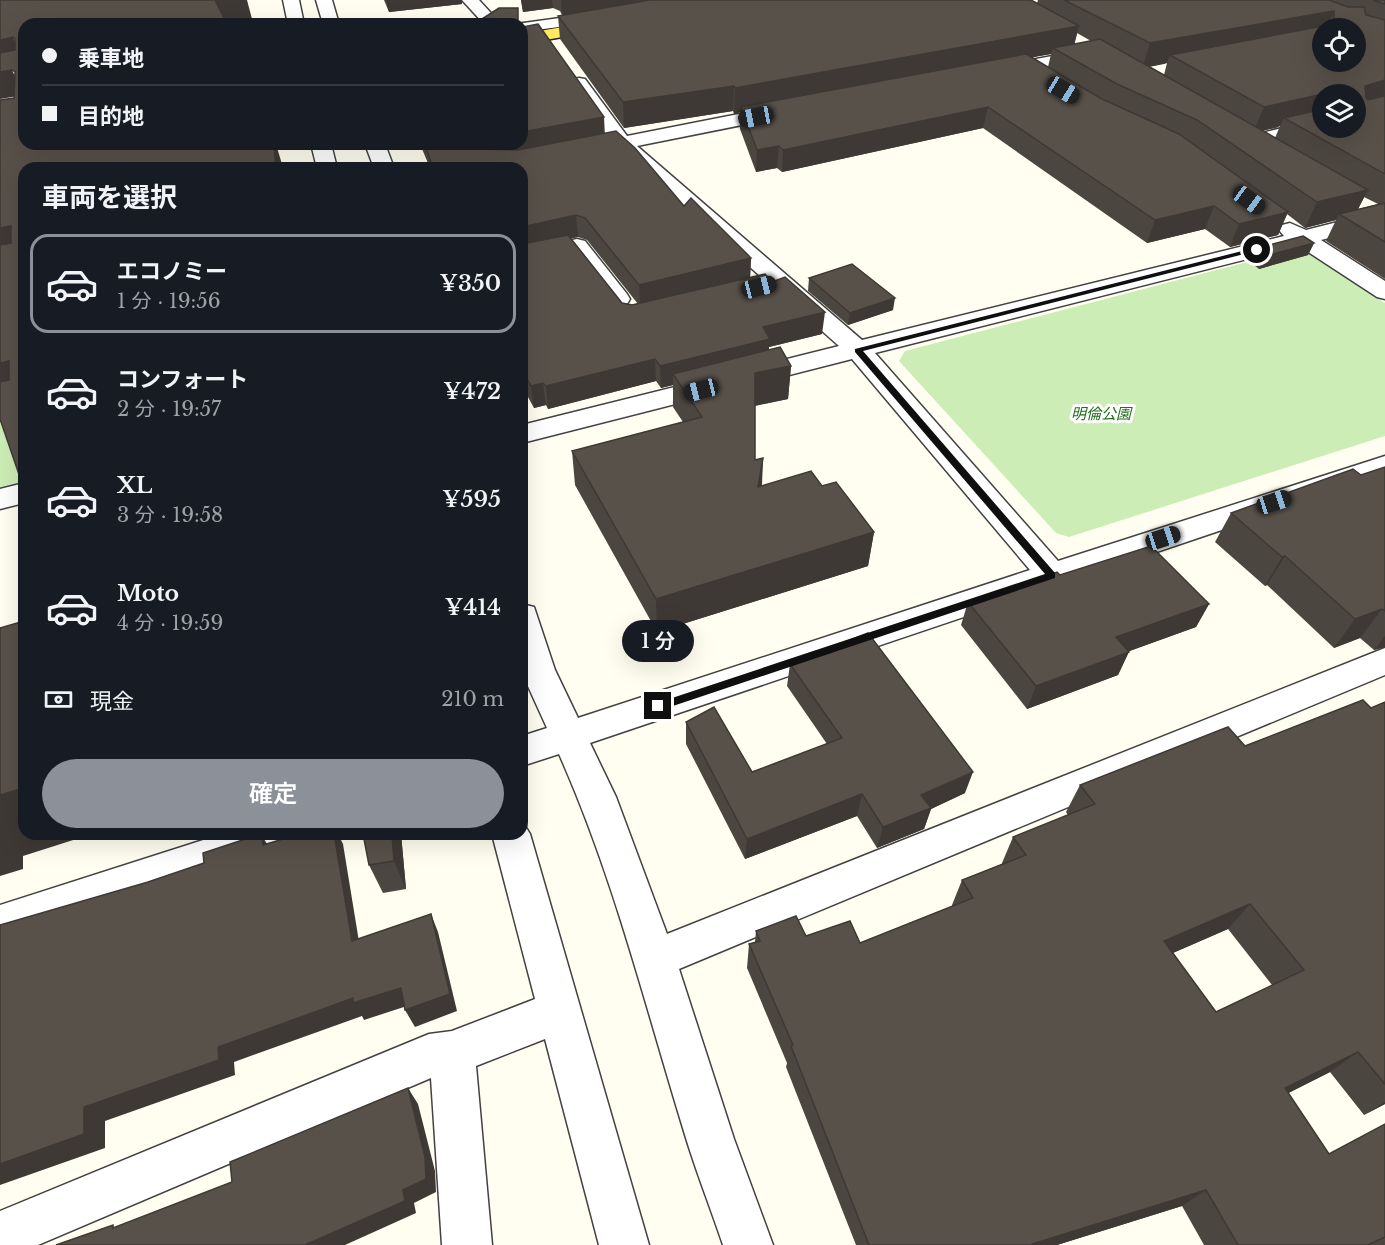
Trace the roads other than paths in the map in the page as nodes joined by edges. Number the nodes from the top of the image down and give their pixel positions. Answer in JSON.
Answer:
{"nodes":[{"id":1,"x":291,"y":0,"type":"edge"},
{"id":2,"x":324,"y":0,"type":"edge"},
{"id":3,"x":470,"y":0,"type":"edge"},
{"id":4,"x":615,"y":14,"type":"junction"},
{"id":5,"x":295,"y":18,"type":"edge"},
{"id":6,"x":329,"y":18,"type":"edge"},
{"id":7,"x":486,"y":18,"type":"edge"},
{"id":8,"x":528,"y":21,"type":"edge"},
{"id":9,"x":1065,"y":36,"type":"edge"},
{"id":10,"x":542,"y":43,"type":"edge"},
{"id":11,"x":1024,"y":66,"type":"junction"},
{"id":12,"x":978,"y":75,"type":"edge"},
{"id":13,"x":1053,"y":84,"type":"edge"},
{"id":14,"x":805,"y":107,"type":"edge"},
{"id":15,"x":1312,"y":127,"type":"edge"},
{"id":16,"x":1232,"y":129,"type":"edge"},
{"id":17,"x":1252,"y":141,"type":"junction"},
{"id":18,"x":622,"y":143,"type":"junction"},
{"id":19,"x":588,"y":150,"type":"edge"},
{"id":20,"x":1272,"y":153,"type":"edge"},
{"id":21,"x":1378,"y":216,"type":"edge"},
{"id":22,"x":1273,"y":218,"type":"edge"},
{"id":23,"x":1301,"y":238,"type":"junction"},
{"id":24,"x":528,"y":257,"type":"edge"},
{"id":25,"x":1385,"y":292,"type":"edge"},
{"id":26,"x":633,"y":318,"type":"edge"},
{"id":27,"x":858,"y":350,"type":"junction"},
{"id":28,"x":528,"y":432,"type":"edge"},
{"id":29,"x":1385,"y":465,"type":"edge"},
{"id":30,"x":18,"y":494,"type":"edge"},
{"id":31,"x":0,"y":499,"type":"edge"},
{"id":32,"x":1052,"y":575,"type":"junction"},
{"id":33,"x":528,"y":636,"type":"edge"},
{"id":34,"x":1385,"y":661,"type":"edge"},
{"id":35,"x":570,"y":736,"type":"junction"},
{"id":36,"x":528,"y":749,"type":"edge"},
{"id":37,"x":258,"y":840,"type":"edge"},
{"id":38,"x":513,"y":840,"type":"edge"},
{"id":39,"x":0,"y":924,"type":"edge"},
{"id":40,"x":655,"y":959,"type":"junction"},
{"id":41,"x":558,"y":1012,"type":"junction"},
{"id":42,"x":452,"y":1053,"type":"junction"},
{"id":43,"x":0,"y":1236,"type":"edge"},
{"id":44,"x":467,"y":1245,"type":"edge"},
{"id":45,"x":624,"y":1245,"type":"edge"},
{"id":46,"x":748,"y":1245,"type":"edge"}],
"edges":[{"from":1,"to":5,"type":"street"},
{"from":2,"to":6,"type":"street"},
{"from":3,"to":7,"type":"street"},
{"from":4,"to":8,"type":"main road"},
{"from":4,"to":10,"type":"main road"},
{"from":4,"to":10,"type":"street"},
{"from":9,"to":11,"type":"street"},
{"from":10,"to":18,"type":"street"},
{"from":11,"to":12,"type":"street"},
{"from":11,"to":13,"type":"street"},
{"from":14,"to":18,"type":"street"},
{"from":15,"to":17,"type":"street"},
{"from":16,"to":17,"type":"street"},
{"from":17,"to":20,"type":"street"},
{"from":18,"to":19,"type":"street"},
{"from":18,"to":27,"type":"street"},
{"from":21,"to":23,"type":"street"},
{"from":22,"to":23,"type":"street"},
{"from":23,"to":25,"type":"street"},
{"from":23,"to":27,"type":"street"},
{"from":24,"to":26,"type":"street"},
{"from":27,"to":28,"type":"street"},
{"from":27,"to":32,"type":"street"},
{"from":29,"to":32,"type":"street"},
{"from":30,"to":31,"type":"street"},
{"from":32,"to":35,"type":"street"},
{"from":33,"to":35,"type":"street"},
{"from":34,"to":40,"type":"street"},
{"from":35,"to":36,"type":"street"},
{"from":35,"to":40,"type":"street"},
{"from":37,"to":39,"type":"street"},
{"from":38,"to":41,"type":"street"},
{"from":40,"to":46,"type":"street"},
{"from":41,"to":42,"type":"street"},
{"from":41,"to":45,"type":"street"},
{"from":42,"to":43,"type":"street"},
{"from":42,"to":44,"type":"street"}]}
